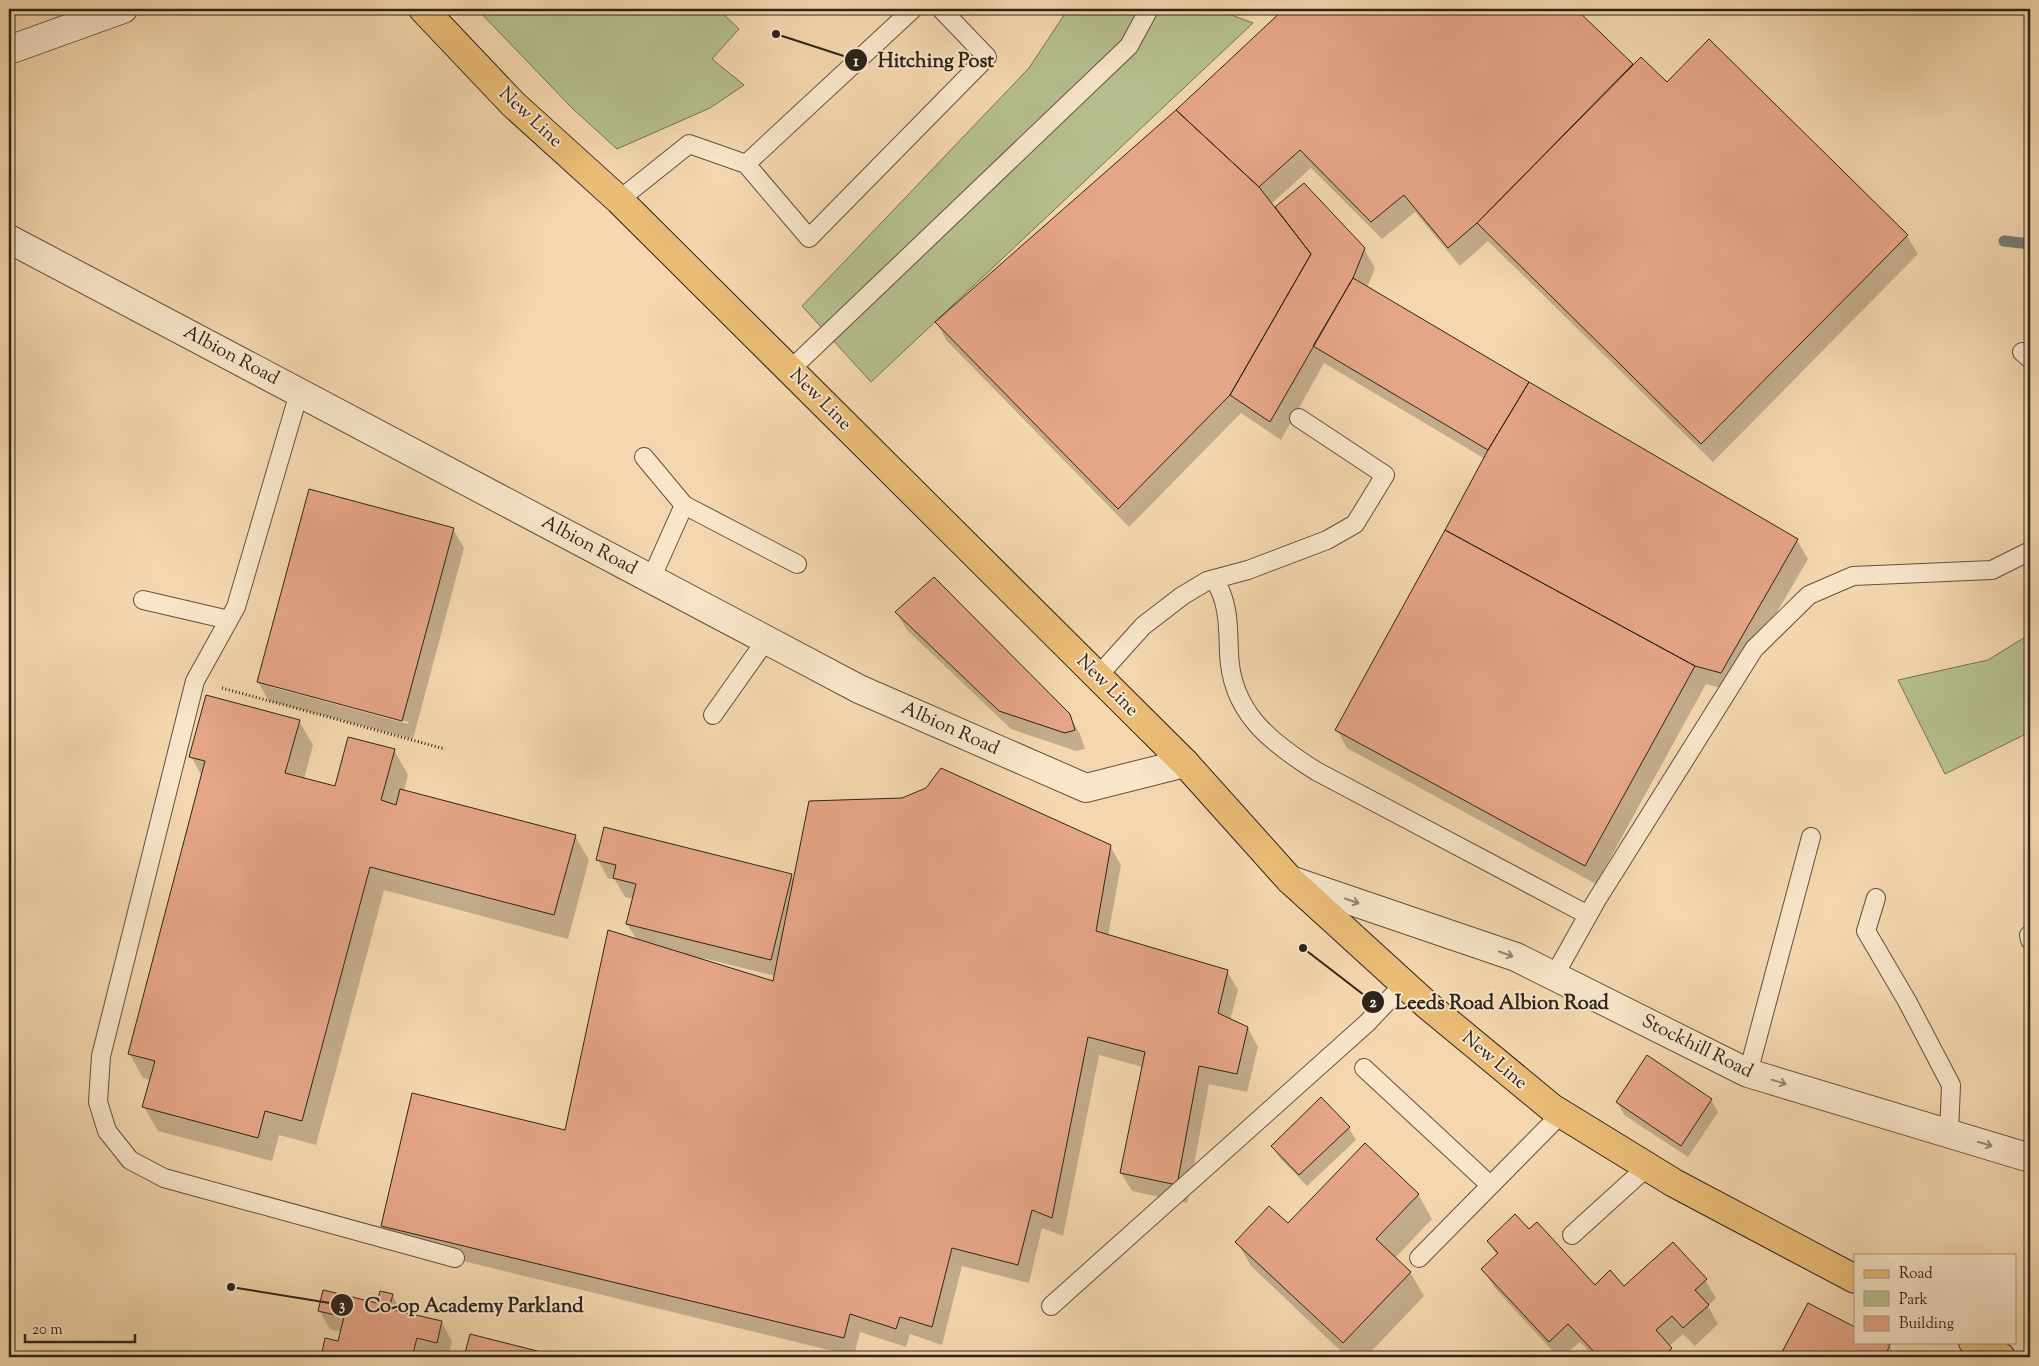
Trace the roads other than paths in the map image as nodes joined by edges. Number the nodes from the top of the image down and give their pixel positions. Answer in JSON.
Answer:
{"nodes":[{"id":1,"x":123,"y":9,"type":"edge"},
{"id":2,"x":423,"y":9,"type":"edge"},
{"id":3,"x":913,"y":9,"type":"edge"},
{"id":4,"x":941,"y":9,"type":"edge"},
{"id":5,"x":1149,"y":9,"type":"edge"},
{"id":6,"x":9,"y":50,"type":"edge"},
{"id":7,"x":746,"y":164,"type":"junction"},
{"id":8,"x":620,"y":200,"type":"junction"},
{"id":9,"x":9,"y":238,"type":"edge"},
{"id":10,"x":790,"y":370,"type":"junction"},
{"id":11,"x":299,"y":393,"type":"junction"},
{"id":12,"x":1299,"y":418,"type":"dead end"},
{"id":13,"x":644,"y":457,"type":"dead end"},
{"id":14,"x":684,"y":505,"type":"junction"},
{"id":15,"x":2030,"y":551,"type":"edge"},
{"id":16,"x":797,"y":564,"type":"dead end"},
{"id":17,"x":651,"y":579,"type":"junction"},
{"id":18,"x":1214,"y":579,"type":"junction"},
{"id":19,"x":143,"y":600,"type":"dead end"},
{"id":20,"x":229,"y":620,"type":"junction"},
{"id":21,"x":766,"y":640,"type":"junction"},
{"id":22,"x":1098,"y":676,"type":"junction"},
{"id":23,"x":713,"y":715,"type":"dead end"},
{"id":24,"x":1186,"y":763,"type":"junction"},
{"id":25,"x":1810,"y":837,"type":"dead end"},
{"id":26,"x":1290,"y":880,"type":"junction"},
{"id":27,"x":1876,"y":898,"type":"dead end"},
{"id":28,"x":1588,"y":915,"type":"junction"},
{"id":29,"x":1554,"y":976,"type":"junction"},
{"id":30,"x":1404,"y":984,"type":"junction"},
{"id":31,"x":1364,"y":1068,"type":"dead end"},
{"id":32,"x":1748,"y":1073,"type":"junction"},
{"id":33,"x":1561,"y":1114,"type":"junction"},
{"id":34,"x":1949,"y":1133,"type":"junction"},
{"id":35,"x":2030,"y":1158,"type":"edge"},
{"id":36,"x":1648,"y":1167,"type":"junction"},
{"id":37,"x":1490,"y":1185,"type":"junction"},
{"id":38,"x":1572,"y":1235,"type":"dead end"},
{"id":39,"x":455,"y":1258,"type":"dead end"},
{"id":40,"x":1419,"y":1258,"type":"dead end"},
{"id":41,"x":1854,"y":1279,"type":"edge"},
{"id":42,"x":1051,"y":1306,"type":"dead end"},
{"id":43,"x":1977,"y":1344,"type":"edge"},
{"id":44,"x":2002,"y":1357,"type":"edge"}],
"edges":[{"from":1,"to":6,"type":"street"},
{"from":2,"to":8,"type":"main road","name":"New Line"},
{"from":3,"to":7,"type":"lane"},
{"from":4,"to":7,"type":"lane"},
{"from":5,"to":10,"type":"lane"},
{"from":7,"to":8,"type":"lane"},
{"from":8,"to":10,"type":"main road","name":"New Line"},
{"from":9,"to":11,"type":"street","name":"Albion Road"},
{"from":10,"to":22,"type":"main road","name":"New Line"},
{"from":11,"to":17,"type":"street","name":"Albion Road"},
{"from":11,"to":20,"type":"lane"},
{"from":12,"to":18,"type":"lane"},
{"from":13,"to":14,"type":"lane"},
{"from":14,"to":16,"type":"lane"},
{"from":14,"to":17,"type":"lane"},
{"from":15,"to":28,"type":"lane"},
{"from":17,"to":21,"type":"street","name":"Albion Road"},
{"from":18,"to":22,"type":"lane"},
{"from":18,"to":28,"type":"lane"},
{"from":19,"to":20,"type":"lane"},
{"from":20,"to":39,"type":"lane"},
{"from":21,"to":23,"type":"lane"},
{"from":21,"to":24,"type":"street","name":"Albion Road"},
{"from":22,"to":24,"type":"main road","name":"New Line"},
{"from":24,"to":26,"type":"main road","name":"New Line"},
{"from":25,"to":32,"type":"lane"},
{"from":26,"to":29,"type":"street","name":"Stockhill Road","one_way":true},
{"from":26,"to":30,"type":"main road","name":"New Line"},
{"from":27,"to":34,"type":"lane"},
{"from":28,"to":29,"type":"lane"},
{"from":29,"to":32,"type":"street","name":"Stockhill Road"},
{"from":30,"to":33,"type":"main road","name":"New Line"},
{"from":30,"to":42,"type":"lane"},
{"from":31,"to":37,"type":"lane"},
{"from":32,"to":34,"type":"street","name":"Stockhill Road","one_way":true},
{"from":33,"to":36,"type":"main road","name":"New Line"},
{"from":33,"to":37,"type":"lane"},
{"from":34,"to":35,"type":"street","name":"Stockhill Road","one_way":true},
{"from":36,"to":38,"type":"lane"},
{"from":36,"to":41,"type":"main road","name":"New Line"},
{"from":37,"to":40,"type":"lane"},
{"from":43,"to":44,"type":"main road"}]}
